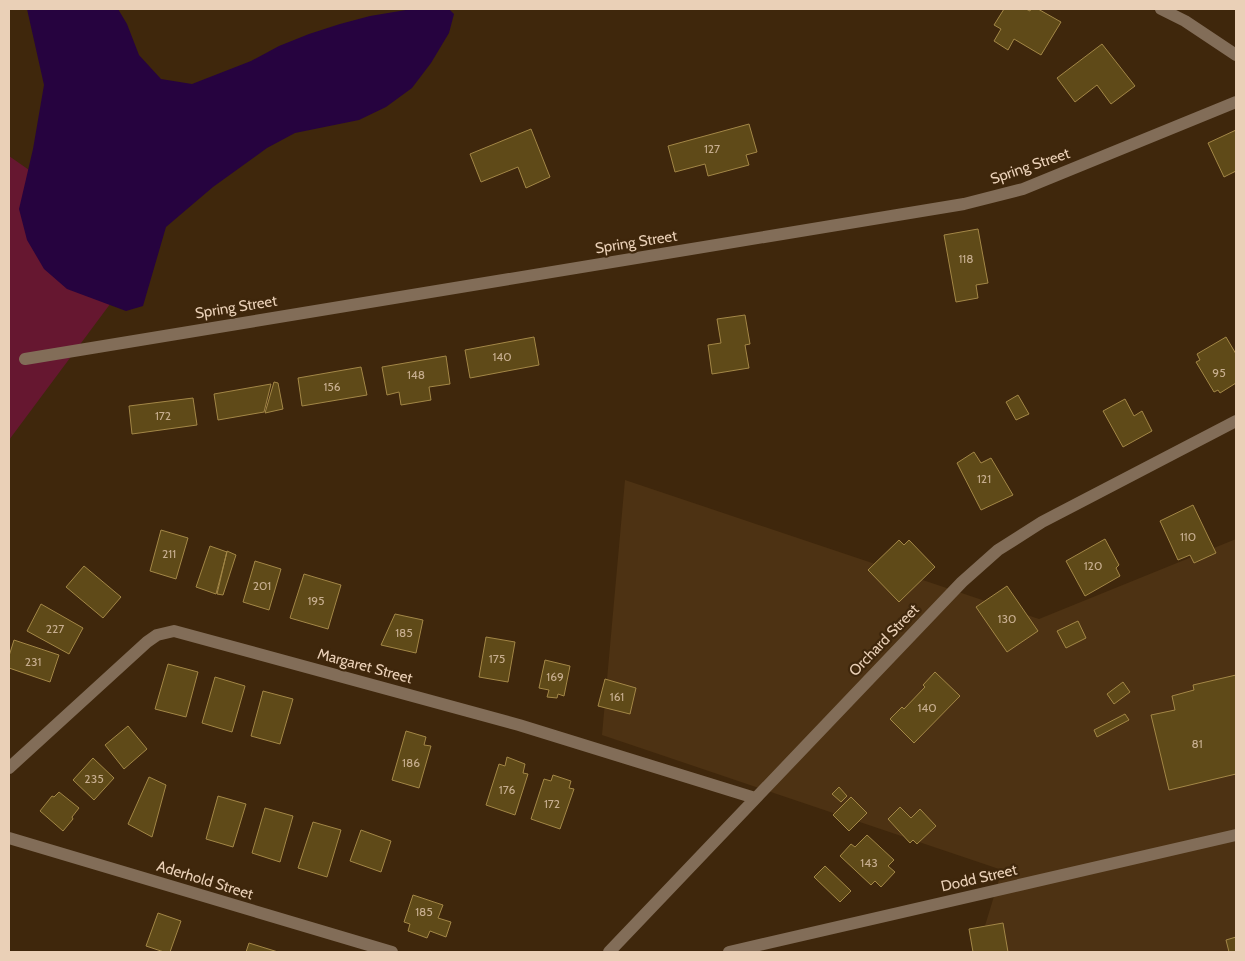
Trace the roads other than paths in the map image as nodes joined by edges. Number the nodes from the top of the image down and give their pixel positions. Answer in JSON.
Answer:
{"nodes":[{"id":1,"x":1161,"y":9,"type":"edge"},
{"id":2,"x":1236,"y":55,"type":"edge"},
{"id":3,"x":1236,"y":102,"type":"edge"},
{"id":4,"x":25,"y":358,"type":"dead end"},
{"id":5,"x":1236,"y":421,"type":"edge"},
{"id":6,"x":9,"y":768,"type":"edge"},
{"id":7,"x":755,"y":798,"type":"junction"},
{"id":8,"x":1236,"y":836,"type":"edge"},
{"id":9,"x":9,"y":838,"type":"edge"},
{"id":10,"x":392,"y":952,"type":"edge"},
{"id":11,"x":609,"y":952,"type":"edge"},
{"id":12,"x":729,"y":952,"type":"edge"}],
"edges":[{"from":1,"to":2,"type":"street"},
{"from":3,"to":4,"type":"street","name":"Spring Street"},
{"from":5,"to":7,"type":"street","name":"Orchard Street"},
{"from":6,"to":7,"type":"street","name":"Margaret Street"},
{"from":7,"to":11,"type":"street","name":"Orchard Street"},
{"from":8,"to":12,"type":"street","name":"Dodd Street"},
{"from":9,"to":10,"type":"street","name":"Aderhold Street"}]}
